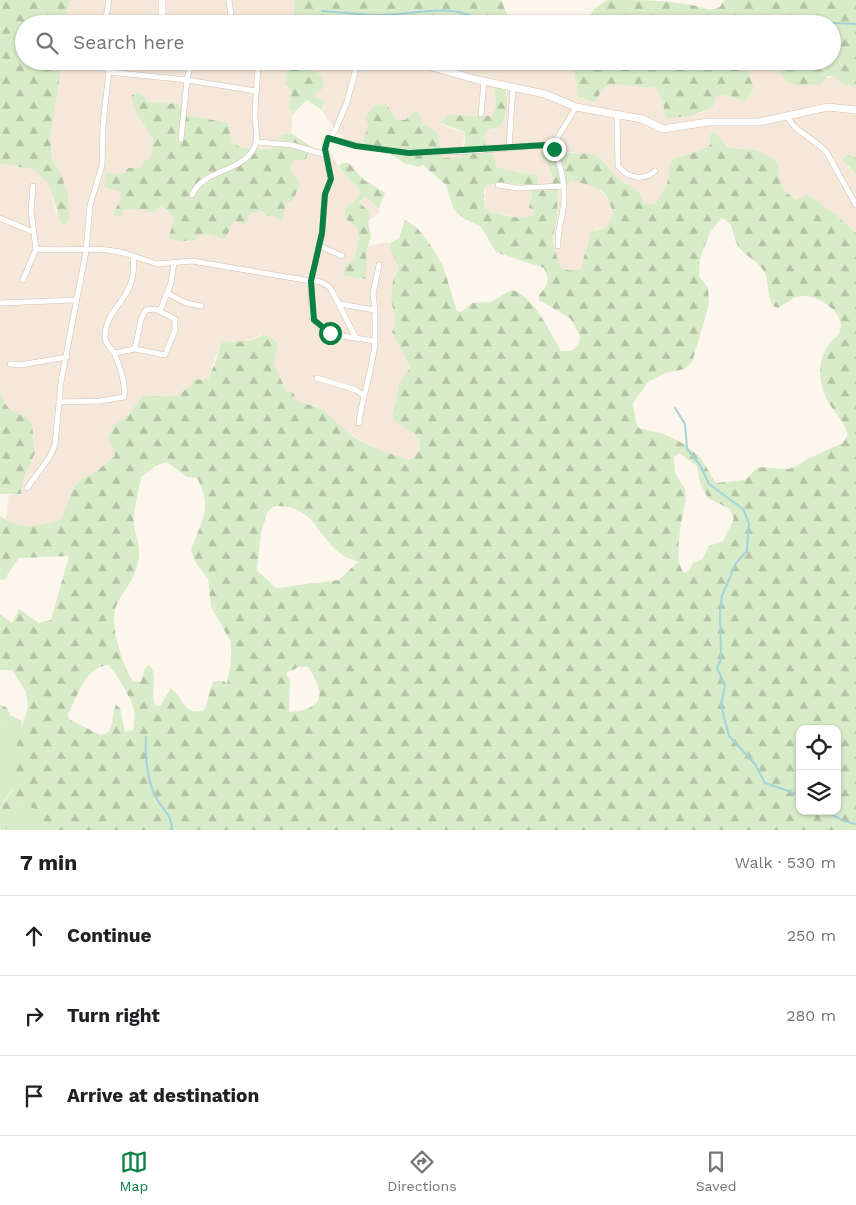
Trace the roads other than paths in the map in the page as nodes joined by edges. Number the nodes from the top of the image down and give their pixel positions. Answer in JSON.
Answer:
{"nodes":[{"id":1,"x":109,"y":0,"type":"edge"},
{"id":2,"x":162,"y":0,"type":"edge"},
{"id":3,"x":229,"y":0,"type":"edge"},
{"id":4,"x":106,"y":15,"type":"edge"},
{"id":5,"x":162,"y":15,"type":"edge"},
{"id":6,"x":231,"y":15,"type":"edge"},
{"id":7,"x":189,"y":70,"type":"edge"},
{"id":8,"x":257,"y":70,"type":"edge"},
{"id":9,"x":356,"y":70,"type":"edge"},
{"id":10,"x":444,"y":70,"type":"edge"},
{"id":11,"x":108,"y":72,"type":"joint"},
{"id":12,"x":187,"y":80,"type":"junction"},
{"id":13,"x":484,"y":81,"type":"junction"},
{"id":14,"x":513,"y":86,"type":"junction"},
{"id":15,"x":256,"y":92,"type":"junction"},
{"id":16,"x":576,"y":107,"type":"junction"},
{"id":17,"x":856,"y":110,"type":"edge"},
{"id":18,"x":481,"y":114,"type":"dead end"},
{"id":19,"x":616,"y":115,"type":"junction"},
{"id":20,"x":787,"y":116,"type":"junction"},
{"id":21,"x":181,"y":138,"type":"dead end"},
{"id":22,"x":328,"y":138,"type":"junction"},
{"id":23,"x":256,"y":142,"type":"junction"},
{"id":24,"x":552,"y":146,"type":"junction"},
{"id":25,"x":509,"y":148,"type":"junction"},
{"id":26,"x":326,"y":155,"type":"junction"},
{"id":27,"x":655,"y":171,"type":"dead end"},
{"id":28,"x":498,"y":185,"type":"dead end"},
{"id":29,"x":33,"y":186,"type":"dead end"},
{"id":30,"x":563,"y":186,"type":"junction"},
{"id":31,"x":856,"y":189,"type":"edge"},
{"id":32,"x":849,"y":192,"type":"junction"},
{"id":33,"x":192,"y":195,"type":"dead end"},
{"id":34,"x":856,"y":205,"type":"edge"},
{"id":35,"x":0,"y":218,"type":"edge"},
{"id":36,"x":33,"y":232,"type":"junction"},
{"id":37,"x":320,"y":246,"type":"junction"},
{"id":38,"x":558,"y":246,"type":"dead end"},
{"id":39,"x":86,"y":248,"type":"junction"},
{"id":40,"x":36,"y":249,"type":"junction"},
{"id":41,"x":133,"y":256,"type":"junction"},
{"id":42,"x":342,"y":256,"type":"dead end"},
{"id":43,"x":174,"y":263,"type":"junction"},
{"id":44,"x":379,"y":265,"type":"dead end"},
{"id":45,"x":23,"y":280,"type":"dead end"},
{"id":46,"x":311,"y":281,"type":"junction"},
{"id":47,"x":167,"y":293,"type":"junction"},
{"id":48,"x":76,"y":300,"type":"junction"},
{"id":49,"x":0,"y":304,"type":"edge"},
{"id":50,"x":339,"y":304,"type":"junction"},
{"id":51,"x":201,"y":306,"type":"dead end"},
{"id":52,"x":375,"y":310,"type":"junction"},
{"id":53,"x":160,"y":311,"type":"junction"},
{"id":54,"x":356,"y":338,"type":"junction"},
{"id":55,"x":374,"y":341,"type":"junction"},
{"id":56,"x":135,"y":350,"type":"junction"},
{"id":57,"x":115,"y":353,"type":"junction"},
{"id":58,"x":67,"y":357,"type":"junction"},
{"id":59,"x":10,"y":364,"type":"dead end"},
{"id":60,"x":317,"y":378,"type":"dead end"},
{"id":61,"x":363,"y":396,"type":"junction"},
{"id":62,"x":59,"y":402,"type":"junction"},
{"id":63,"x":359,"y":423,"type":"dead end"},
{"id":64,"x":27,"y":488,"type":"dead end"}],
"edges":[{"from":1,"to":4,"type":"street"},
{"from":2,"to":5,"type":"main road"},
{"from":3,"to":6,"type":"street"},
{"from":7,"to":12,"type":"street"},
{"from":8,"to":15,"type":"street"},
{"from":9,"to":22,"type":"street"},
{"from":10,"to":13,"type":"main road"},
{"from":11,"to":12,"type":"street"},
{"from":11,"to":39,"type":"street"},
{"from":12,"to":15,"type":"street"},
{"from":12,"to":21,"type":"street"},
{"from":13,"to":14,"type":"main road"},
{"from":13,"to":18,"type":"street"},
{"from":14,"to":16,"type":"main road"},
{"from":14,"to":25,"type":"street"},
{"from":15,"to":23,"type":"street"},
{"from":16,"to":19,"type":"main road"},
{"from":16,"to":24,"type":"street"},
{"from":17,"to":20,"type":"main road"},
{"from":19,"to":20,"type":"main road"},
{"from":19,"to":27,"type":"street"},
{"from":20,"to":32,"type":"street"},
{"from":22,"to":25,"type":"street"},
{"from":22,"to":26,"type":"street"},
{"from":23,"to":26,"type":"street"},
{"from":23,"to":33,"type":"street"},
{"from":24,"to":25,"type":"street"},
{"from":24,"to":30,"type":"street"},
{"from":26,"to":37,"type":"street"},
{"from":28,"to":30,"type":"street"},
{"from":29,"to":36,"type":"street"},
{"from":30,"to":38,"type":"street"},
{"from":31,"to":32,"type":"street"},
{"from":32,"to":34,"type":"street"},
{"from":35,"to":36,"type":"street"},
{"from":36,"to":40,"type":"street"},
{"from":37,"to":42,"type":"street"},
{"from":37,"to":46,"type":"street"},
{"from":39,"to":40,"type":"street"},
{"from":39,"to":41,"type":"street"},
{"from":39,"to":48,"type":"street"},
{"from":40,"to":45,"type":"street"},
{"from":41,"to":43,"type":"street"},
{"from":41,"to":57,"type":"street"},
{"from":43,"to":46,"type":"street"},
{"from":43,"to":47,"type":"street"},
{"from":44,"to":52,"type":"street"},
{"from":46,"to":50,"type":"street"},
{"from":46,"to":54,"type":"street"},
{"from":47,"to":51,"type":"street"},
{"from":47,"to":53,"type":"street"},
{"from":48,"to":49,"type":"street"},
{"from":48,"to":58,"type":"street"},
{"from":50,"to":52,"type":"street"},
{"from":50,"to":54,"type":"street"},
{"from":52,"to":55,"type":"street"},
{"from":53,"to":56,"type":"street"},
{"from":53,"to":56,"type":"street"},
{"from":54,"to":55,"type":"street"},
{"from":55,"to":61,"type":"street"},
{"from":56,"to":57,"type":"street"},
{"from":57,"to":62,"type":"street"},
{"from":58,"to":59,"type":"street"},
{"from":58,"to":62,"type":"street"},
{"from":60,"to":61,"type":"street"},
{"from":61,"to":63,"type":"street"},
{"from":62,"to":64,"type":"street"}]}
